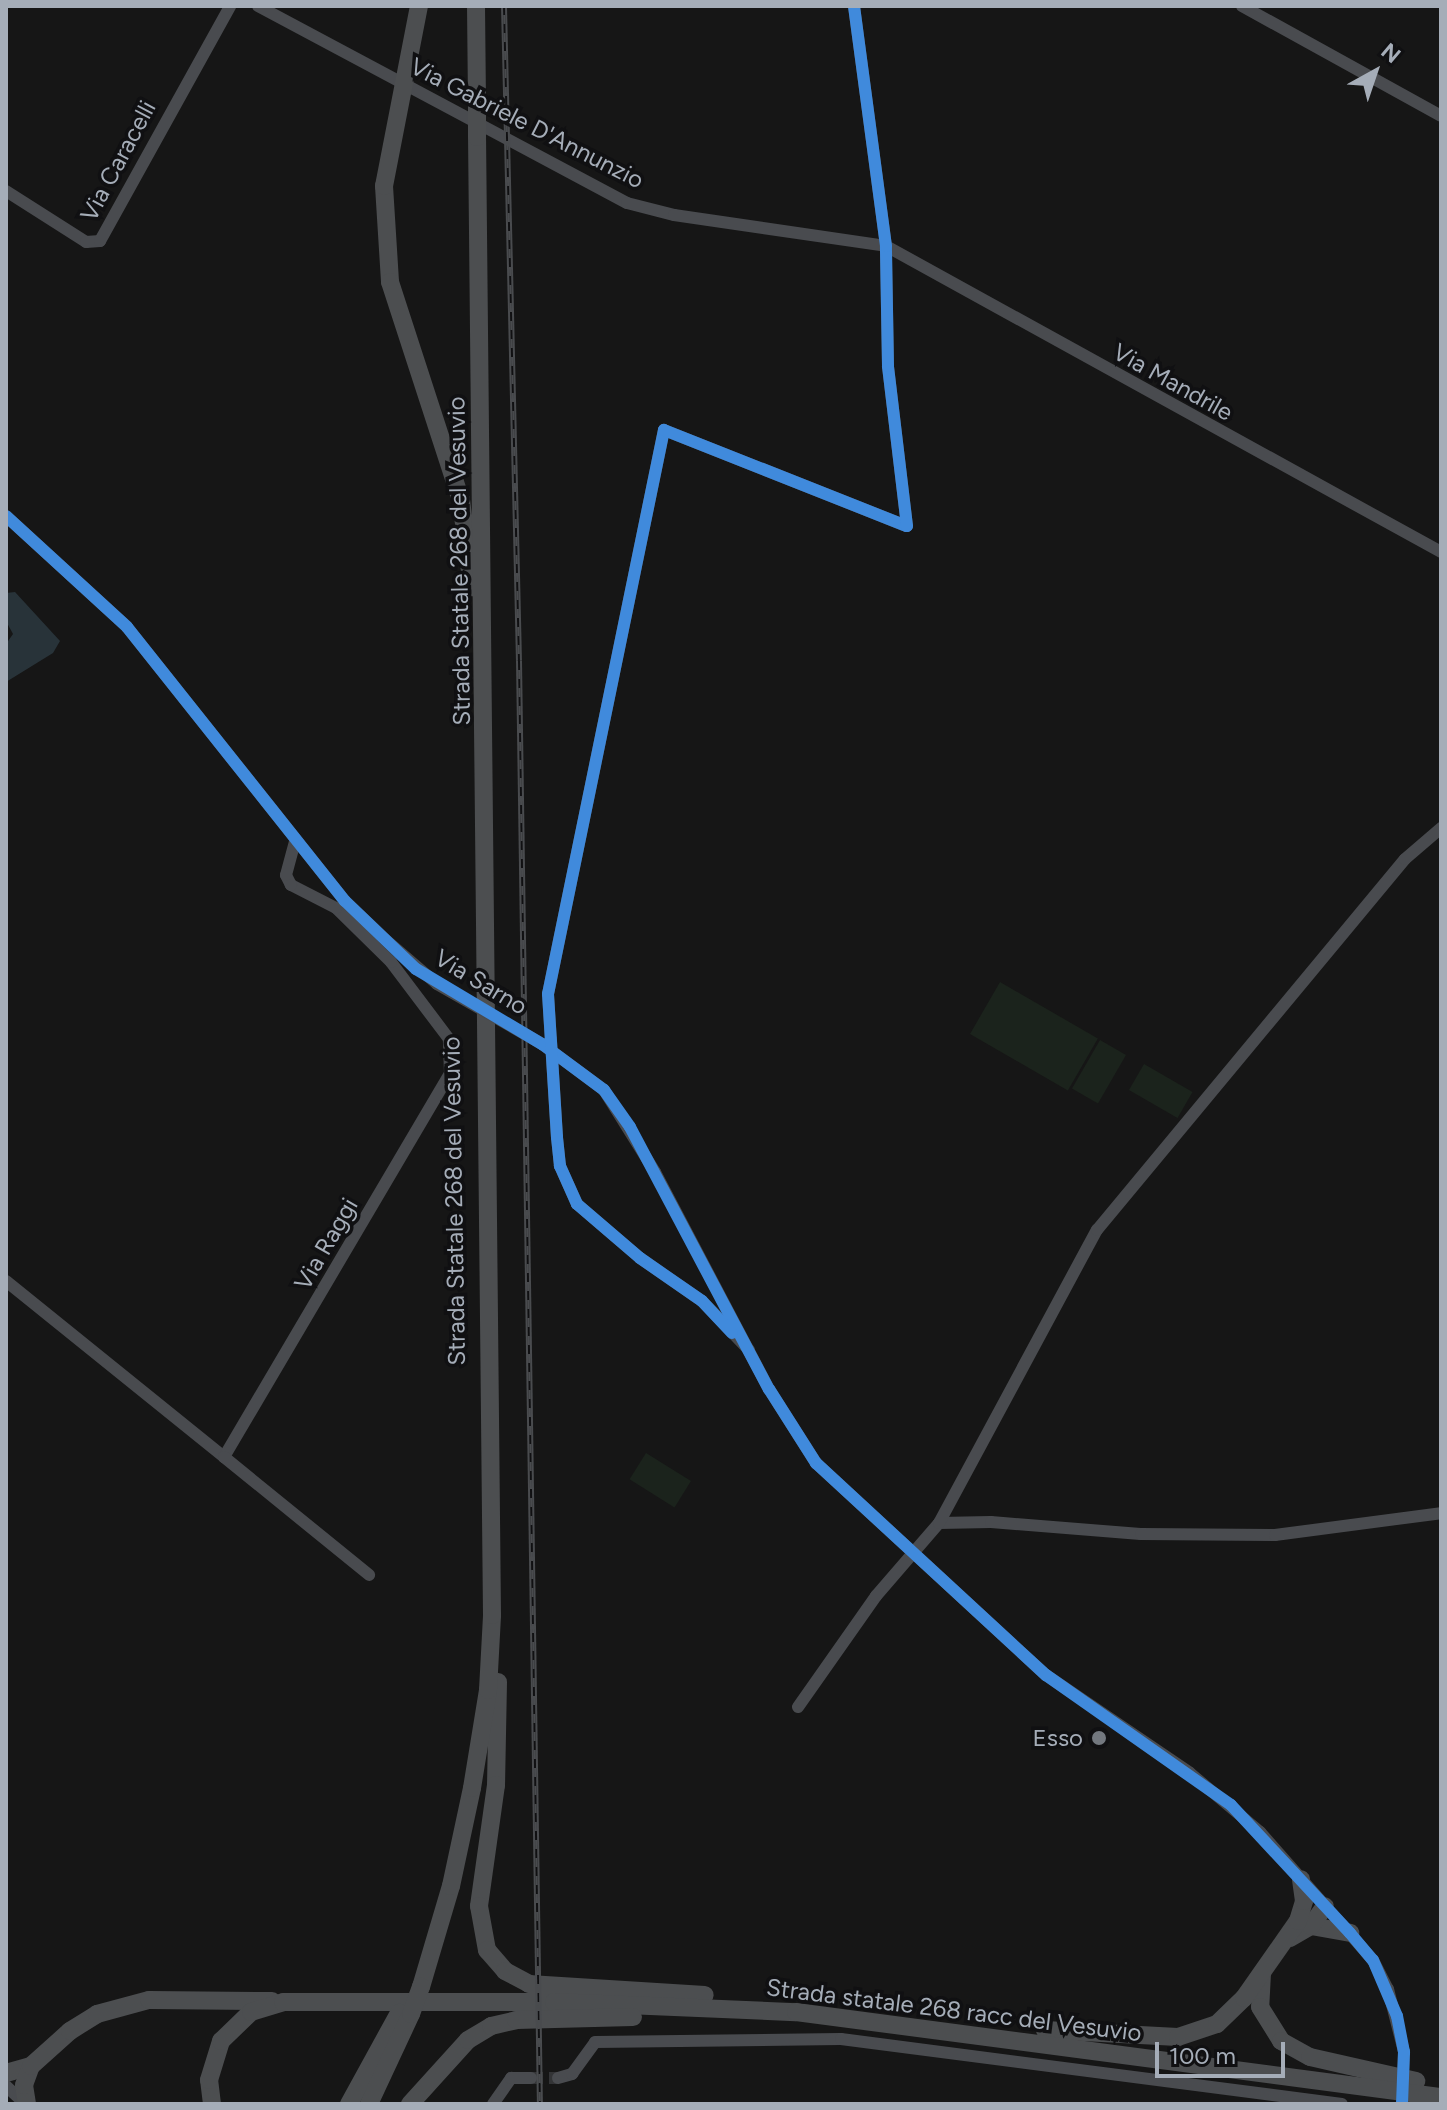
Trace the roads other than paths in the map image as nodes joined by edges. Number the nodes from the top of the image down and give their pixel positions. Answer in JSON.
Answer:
{"nodes":[{"id":1,"x":230,"y":6,"type":"edge"},
{"id":2,"x":258,"y":6,"type":"edge"},
{"id":3,"x":419,"y":6,"type":"edge"},
{"id":4,"x":476,"y":6,"type":"edge"},
{"id":5,"x":854,"y":6,"type":"edge"},
{"id":6,"x":1242,"y":6,"type":"edge"},
{"id":7,"x":1441,"y":116,"type":"edge"},
{"id":8,"x":6,"y":191,"type":"edge"},
{"id":9,"x":886,"y":246,"type":"junction"},
{"id":10,"x":6,"y":516,"type":"edge"},
{"id":11,"x":1441,"y":552,"type":"edge"},
{"id":12,"x":1441,"y":828,"type":"edge"},
{"id":13,"x":295,"y":841,"type":"junction"},
{"id":14,"x":6,"y":1281,"type":"edge"},
{"id":15,"x":749,"y":1350,"type":"junction"},
{"id":16,"x":224,"y":1457,"type":"junction"},
{"id":17,"x":1441,"y":1513,"type":"edge"},
{"id":18,"x":493,"y":1520,"type":"junction"},
{"id":19,"x":939,"y":1523,"type":"junction"},
{"id":20,"x":911,"y":1555,"type":"junction"},
{"id":21,"x":369,"y":1575,"type":"dead end"},
{"id":22,"x":798,"y":1707,"type":"dead end"},
{"id":23,"x":1301,"y":1879,"type":"junction"},
{"id":24,"x":1325,"y":1906,"type":"junction"},
{"id":25,"x":1304,"y":1924,"type":"junction"},
{"id":26,"x":1350,"y":1933,"type":"junction"},
{"id":27,"x":1263,"y":1968,"type":"junction"},
{"id":28,"x":415,"y":1987,"type":"junction"},
{"id":29,"x":752,"y":2000,"type":"junction"},
{"id":30,"x":283,"y":2002,"type":"junction"},
{"id":31,"x":554,"y":2002,"type":"junction"},
{"id":32,"x":405,"y":2014,"type":"junction"},
{"id":33,"x":859,"y":2020,"type":"junction"},
{"id":34,"x":1045,"y":2030,"type":"junction"},
{"id":35,"x":31,"y":2066,"type":"junction"},
{"id":36,"x":6,"y":2073,"type":"edge"},
{"id":37,"x":531,"y":2078,"type":"tunnel mouth"},
{"id":38,"x":558,"y":2078,"type":"tunnel mouth"},
{"id":39,"x":432,"y":2081,"type":"junction"},
{"id":40,"x":1416,"y":2081,"type":"junction"},
{"id":41,"x":1441,"y":2085,"type":"edge"},
{"id":42,"x":6,"y":2086,"type":"edge"},
{"id":43,"x":1441,"y":2097,"type":"edge"},
{"id":44,"x":26,"y":2104,"type":"edge"},
{"id":45,"x":212,"y":2104,"type":"edge"},
{"id":46,"x":349,"y":2104,"type":"edge"},
{"id":47,"x":357,"y":2104,"type":"edge"},
{"id":48,"x":369,"y":2104,"type":"edge"},
{"id":49,"x":410,"y":2104,"type":"edge"},
{"id":50,"x":417,"y":2104,"type":"edge"},
{"id":51,"x":493,"y":2104,"type":"edge"},
{"id":52,"x":1342,"y":2104,"type":"edge"},
{"id":53,"x":1402,"y":2104,"type":"edge"}],
"edges":[{"from":1,"to":8,"type":"street","name":"Via Caracelli"},
{"from":2,"to":9,"type":"street","name":"Via Gabriele D'Annunzio"},
{"from":3,"to":28,"type":"highway","name":"Strada Statale 268 del Vesuvio","bridge":true},
{"from":4,"to":18,"type":"highway","name":"Strada Statale 268 del Vesuvio","bridge":true},
{"from":5,"to":9,"type":"street"},
{"from":6,"to":7,"type":"street"},
{"from":9,"to":11,"type":"street","name":"Via Mandrile"},
{"from":9,"to":15,"type":"street"},
{"from":10,"to":13,"type":"street","name":"Via Sarno"},
{"from":12,"to":19,"type":"street"},
{"from":13,"to":15,"type":"street","name":"Via Sarno","bridge":true},
{"from":13,"to":16,"type":"street","name":"Via Raggi"},
{"from":14,"to":16,"type":"street"},
{"from":15,"to":20,"type":"street","name":"Via Sarno"},
{"from":16,"to":21,"type":"street"},
{"from":17,"to":19,"type":"street"},
{"from":18,"to":28,"type":"highway","name":"Strada Statale 268 del Vesuvio"},
{"from":18,"to":29,"type":"highway"},
{"from":19,"to":20,"type":"street"},
{"from":20,"to":22,"type":"street"},
{"from":20,"to":23,"type":"street","name":"Via Sarno"},
{"from":23,"to":24,"type":"street","name":"Via Sarno"},
{"from":23,"to":25,"type":"highway"},
{"from":24,"to":25,"type":"highway"},
{"from":24,"to":26,"type":"street","name":"Via Sarno"},
{"from":25,"to":26,"type":"highway"},
{"from":25,"to":27,"type":"highway"},
{"from":26,"to":53,"type":"street","name":"Via Sarno","bridge":true},
{"from":27,"to":34,"type":"highway"},
{"from":27,"to":40,"type":"highway"},
{"from":28,"to":32,"type":"highway","name":"Strada Statale 268 del Vesuvio","bridge":true},
{"from":29,"to":31,"type":"highway","name":"Strada statale 268 racc del Vesuvio"},
{"from":29,"to":34,"type":"highway","name":"Strada statale 268 racc del Vesuvio"},
{"from":30,"to":31,"type":"highway","name":"Strada statale 268 racc del Vesuvio"},
{"from":30,"to":35,"type":"highway"},
{"from":30,"to":45,"type":"highway","name":"Strada statale 268 racc del Vesuvio"},
{"from":31,"to":33,"type":"highway","name":"Strada statale 268 racc del Vesuvio"},
{"from":32,"to":46,"type":"highway"},
{"from":32,"to":47,"type":"highway","name":"Strada Statale 268 del Vesuvio"},
{"from":32,"to":48,"type":"highway","name":"Strada Statale 268 del Vesuvio"},
{"from":33,"to":39,"type":"highway"},
{"from":33,"to":43,"type":"highway","name":"Strada statale 268 racc del Vesuvio"},
{"from":34,"to":40,"type":"highway","name":"Strada statale 268 racc del Vesuvio"},
{"from":35,"to":36,"type":"highway"},
{"from":35,"to":44,"type":"highway"},
{"from":37,"to":51,"type":"street"},
{"from":38,"to":52,"type":"street"},
{"from":39,"to":49,"type":"highway"},
{"from":39,"to":50,"type":"highway"},
{"from":40,"to":41,"type":"highway","name":"Strada statale 268 racc del Vesuvio"},
{"from":42,"to":44,"type":"street"}]}
